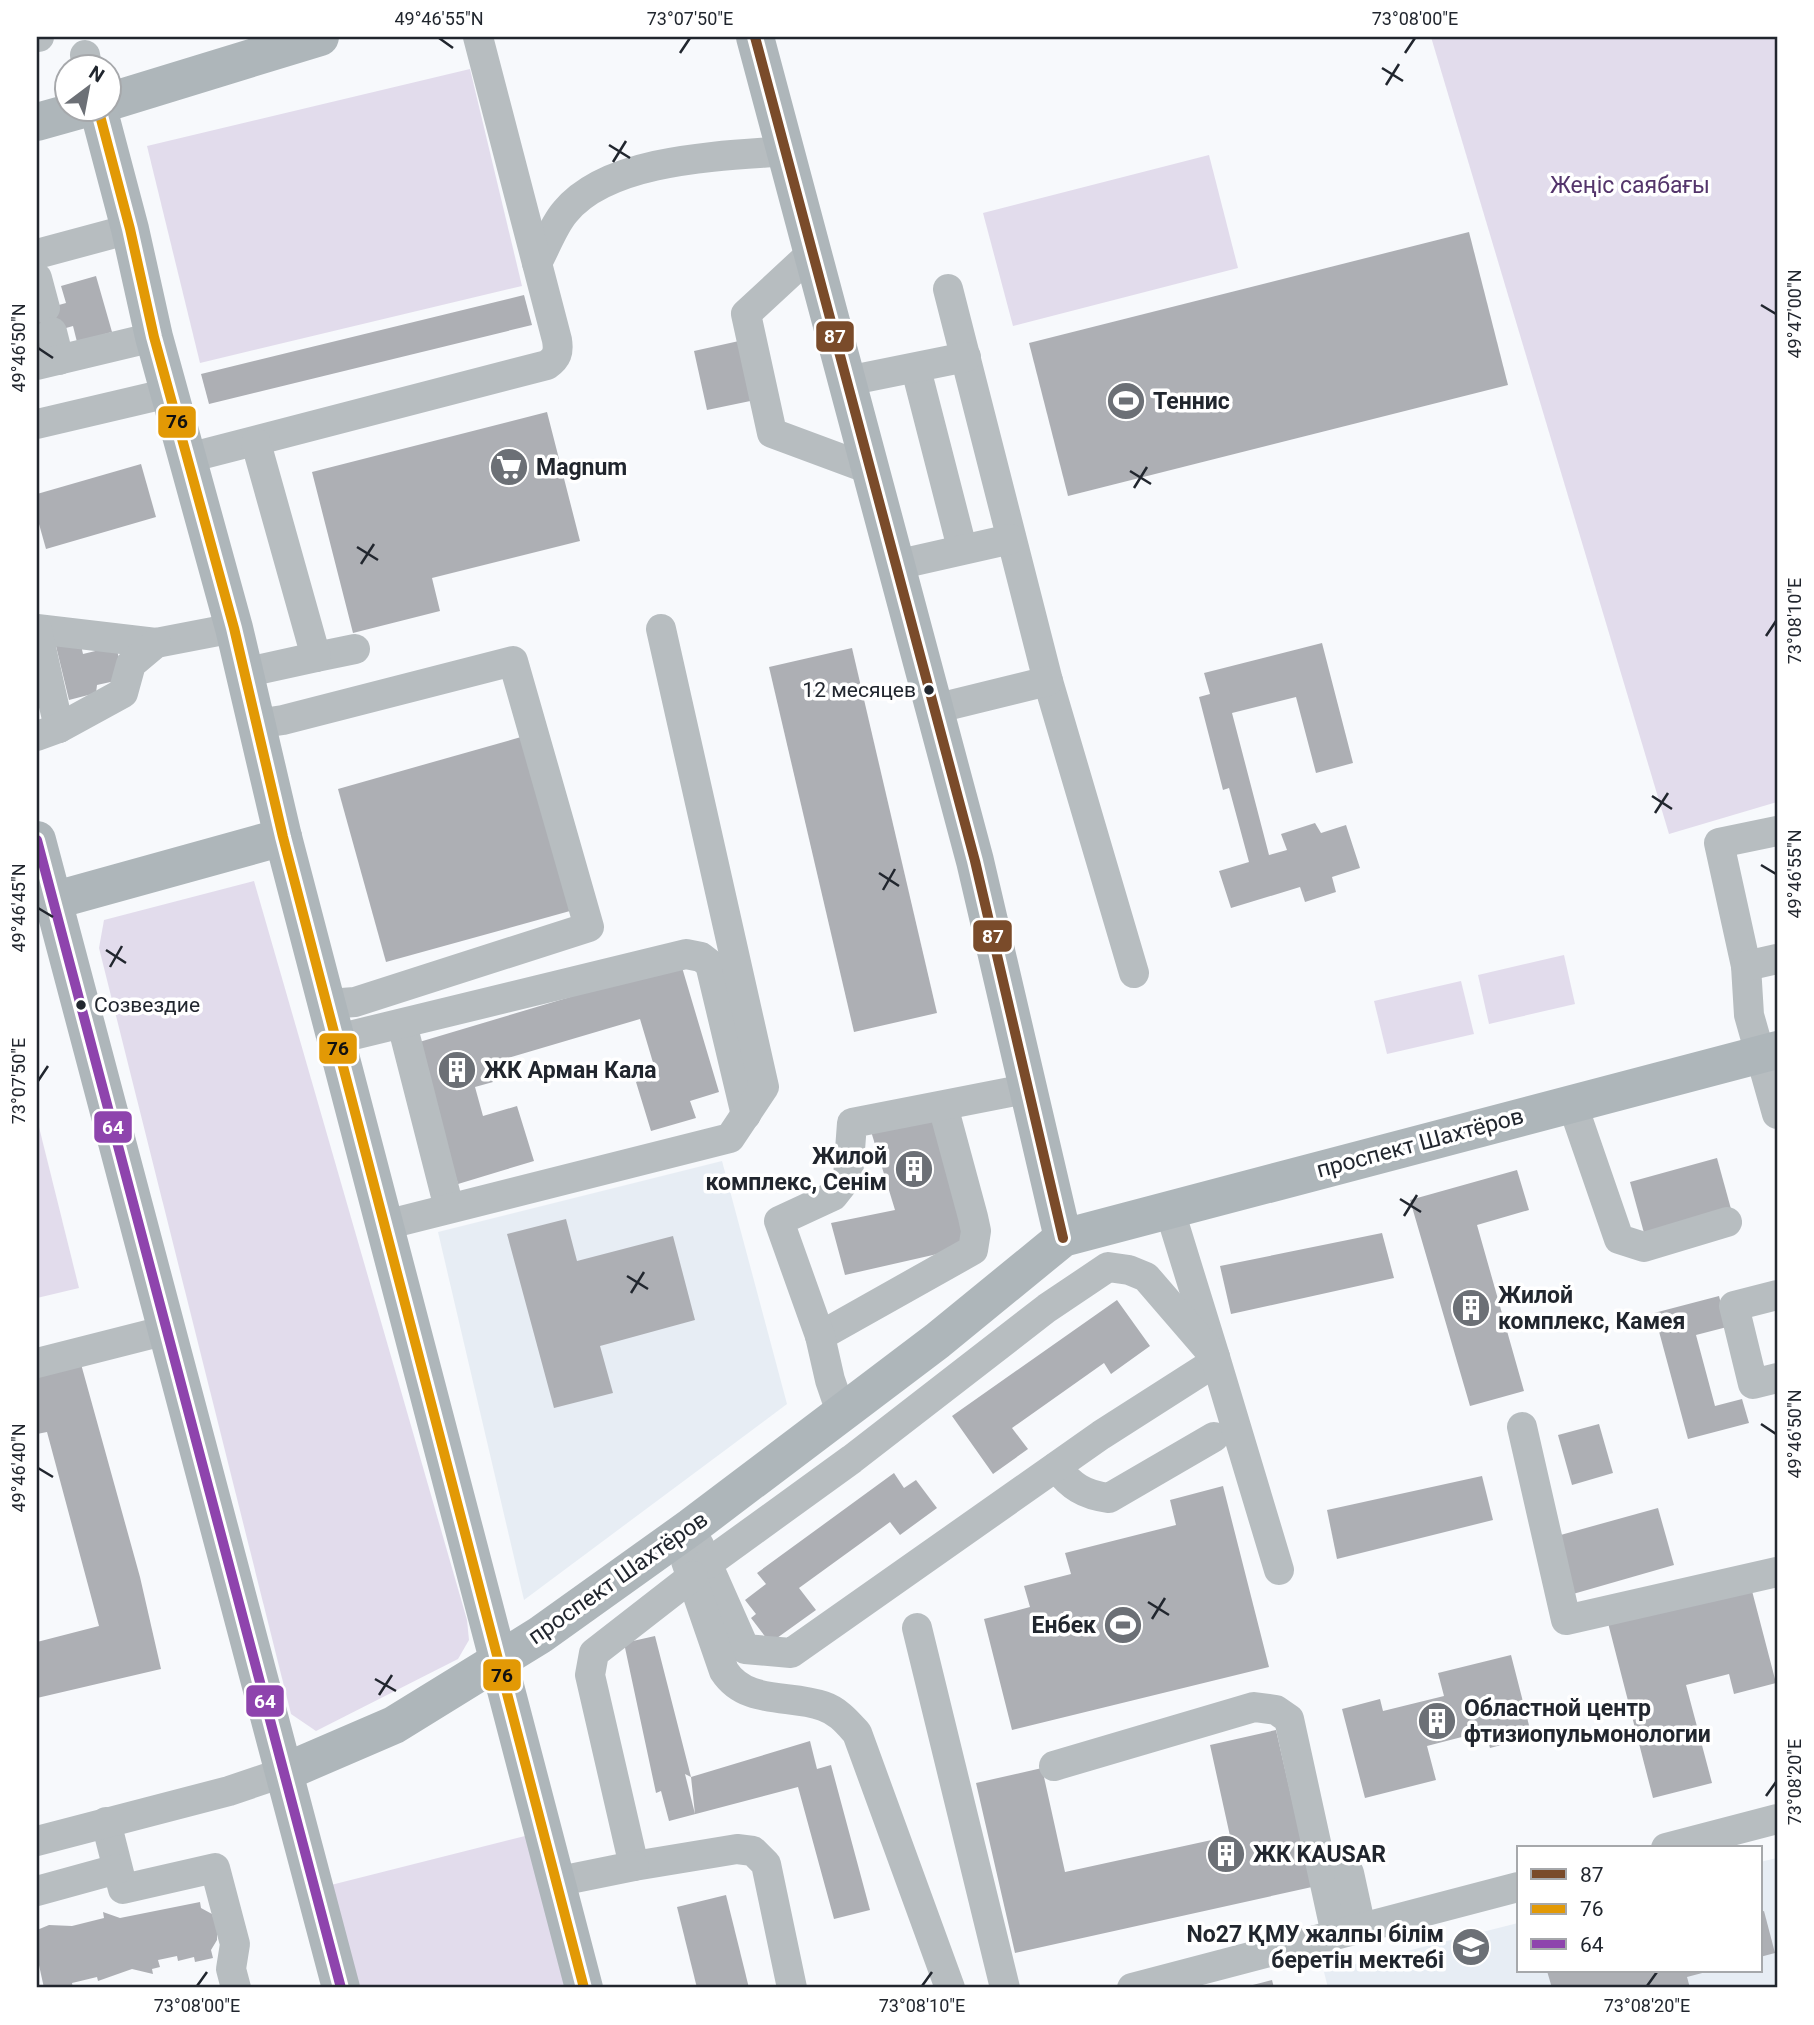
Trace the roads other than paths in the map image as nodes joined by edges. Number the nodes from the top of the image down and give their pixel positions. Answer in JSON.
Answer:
{"nodes":[{"id":1,"x":320,"y":37,"type":"edge"},
{"id":2,"x":478,"y":37,"type":"edge"},
{"id":3,"x":755,"y":37,"type":"edge"},
{"id":4,"x":122,"y":98,"type":"edge"},
{"id":5,"x":102,"y":122,"type":"edge"},
{"id":6,"x":787,"y":150,"type":"junction"},
{"id":7,"x":130,"y":229,"type":"junction"},
{"id":8,"x":814,"y":251,"type":"junction"},
{"id":9,"x":37,"y":254,"type":"edge"},
{"id":10,"x":537,"y":263,"type":"junction"},
{"id":11,"x":37,"y":278,"type":"edge"},
{"id":12,"x":948,"y":289,"type":"dead end"},
{"id":13,"x":154,"y":337,"type":"junction"},
{"id":14,"x":48,"y":341,"type":"edge"},
{"id":15,"x":966,"y":357,"type":"junction"},
{"id":16,"x":916,"y":369,"type":"junction"},
{"id":17,"x":847,"y":381,"type":"junction"},
{"id":18,"x":170,"y":393,"type":"junction"},
{"id":19,"x":37,"y":424,"type":"edge"},
{"id":20,"x":256,"y":443,"type":"junction"},
{"id":21,"x":188,"y":457,"type":"junction"},
{"id":22,"x":869,"y":469,"type":"junction"},
{"id":23,"x":1011,"y":539,"type":"junction"},
{"id":24,"x":962,"y":548,"type":"junction"},
{"id":25,"x":896,"y":565,"type":"junction"},
{"id":26,"x":234,"y":628,"type":"junction"},
{"id":27,"x":661,"y":629,"type":"dead end"},
{"id":28,"x":37,"y":630,"type":"edge"},
{"id":29,"x":156,"y":643,"type":"junction"},
{"id":30,"x":355,"y":649,"type":"dead end"},
{"id":31,"x":316,"y":656,"type":"junction"},
{"id":32,"x":243,"y":673,"type":"junction"},
{"id":33,"x":1048,"y":681,"type":"junction"},
{"id":34,"x":934,"y":709,"type":"junction"},
{"id":35,"x":256,"y":724,"type":"junction"},
{"id":36,"x":48,"y":732,"type":"edge"},
{"id":37,"x":1777,"y":831,"type":"edge"},
{"id":38,"x":283,"y":837,"type":"junction"},
{"id":39,"x":37,"y":841,"type":"edge"},
{"id":40,"x":52,"y":901,"type":"junction"},
{"id":41,"x":1777,"y":959,"type":"edge"},
{"id":42,"x":1746,"y":966,"type":"junction"},
{"id":43,"x":1134,"y":973,"type":"dead end"},
{"id":44,"x":332,"y":1022,"type":"junction"},
{"id":45,"x":402,"y":1024,"type":"junction"},
{"id":46,"x":1769,"y":1052,"type":"edge"},
{"id":47,"x":1026,"y":1089,"type":"junction"},
{"id":48,"x":1573,"y":1103,"type":"junction"},
{"id":49,"x":943,"y":1106,"type":"junction"},
{"id":50,"x":1777,"y":1114,"type":"edge"},
{"id":51,"x":746,"y":1115,"type":"junction"},
{"id":52,"x":449,"y":1208,"type":"junction"},
{"id":53,"x":1169,"y":1208,"type":"junction"},
{"id":54,"x":1727,"y":1222,"type":"dead end"},
{"id":55,"x":385,"y":1225,"type":"junction"},
{"id":56,"x":1063,"y":1238,"type":"junction"},
{"id":57,"x":1777,"y":1295,"type":"edge"},
{"id":58,"x":167,"y":1330,"type":"junction"},
{"id":59,"x":820,"y":1336,"type":"junction"},
{"id":60,"x":1215,"y":1357,"type":"junction"},
{"id":61,"x":37,"y":1363,"type":"edge"},
{"id":62,"x":1777,"y":1378,"type":"edge"},
{"id":63,"x":833,"y":1418,"type":"junction"},
{"id":64,"x":1522,"y":1427,"type":"dead end"},
{"id":65,"x":1214,"y":1437,"type":"dead end"},
{"id":66,"x":852,"y":1459,"type":"junction"},
{"id":67,"x":1056,"y":1467,"type":"junction"},
{"id":68,"x":684,"y":1533,"type":"junction"},
{"id":69,"x":700,"y":1570,"type":"junction"},
{"id":70,"x":1279,"y":1570,"type":"dead end"},
{"id":71,"x":1777,"y":1572,"type":"edge"},
{"id":72,"x":917,"y":1628,"type":"dead end"},
{"id":73,"x":499,"y":1660,"type":"junction"},
{"id":74,"x":1054,"y":1766,"type":"dead end"},
{"id":75,"x":285,"y":1772,"type":"junction"},
{"id":76,"x":1777,"y":1819,"type":"edge"},
{"id":77,"x":106,"y":1822,"type":"junction"},
{"id":78,"x":37,"y":1841,"type":"edge"},
{"id":79,"x":1674,"y":1846,"type":"edge"},
{"id":80,"x":634,"y":1866,"type":"junction"},
{"id":81,"x":117,"y":1869,"type":"junction"},
{"id":82,"x":1349,"y":1873,"type":"dead end"},
{"id":83,"x":555,"y":1882,"type":"junction"},
{"id":84,"x":1517,"y":1887,"type":"edge"},
{"id":85,"x":37,"y":1891,"type":"edge"},
{"id":86,"x":1349,"y":1931,"type":"junction"},
{"id":87,"x":236,"y":1988,"type":"edge"},
{"id":88,"x":341,"y":1988,"type":"edge"},
{"id":89,"x":584,"y":1988,"type":"edge"},
{"id":90,"x":792,"y":1988,"type":"edge"},
{"id":91,"x":950,"y":1988,"type":"edge"},
{"id":92,"x":1005,"y":1988,"type":"edge"},
{"id":93,"x":1132,"y":1988,"type":"edge"}],
"edges":[{"from":1,"to":4,"type":"main road"},
{"from":2,"to":10,"type":"street"},
{"from":3,"to":6,"type":"main road"},
{"from":5,"to":7,"type":"main road"},
{"from":6,"to":8,"type":"main road"},
{"from":6,"to":10,"type":"street"},
{"from":7,"to":9,"type":"street"},
{"from":7,"to":13,"type":"main road"},
{"from":8,"to":17,"type":"main road"},
{"from":8,"to":22,"type":"street"},
{"from":10,"to":20,"type":"street"},
{"from":11,"to":14,"type":"street"},
{"from":12,"to":15,"type":"street"},
{"from":13,"to":14,"type":"street"},
{"from":13,"to":18,"type":"main road"},
{"from":15,"to":16,"type":"street"},
{"from":15,"to":23,"type":"street"},
{"from":16,"to":17,"type":"street"},
{"from":16,"to":24,"type":"street"},
{"from":17,"to":22,"type":"main road"},
{"from":18,"to":19,"type":"street"},
{"from":18,"to":21,"type":"main road"},
{"from":20,"to":21,"type":"street"},
{"from":20,"to":31,"type":"street"},
{"from":21,"to":26,"type":"main road"},
{"from":22,"to":25,"type":"main road"},
{"from":23,"to":24,"type":"street"},
{"from":23,"to":33,"type":"street"},
{"from":24,"to":25,"type":"street"},
{"from":25,"to":34,"type":"main road"},
{"from":26,"to":29,"type":"street"},
{"from":26,"to":32,"type":"main road"},
{"from":27,"to":51,"type":"street"},
{"from":28,"to":29,"type":"street"},
{"from":28,"to":36,"type":"street"},
{"from":29,"to":36,"type":"street"},
{"from":30,"to":31,"type":"street"},
{"from":31,"to":32,"type":"street"},
{"from":32,"to":35,"type":"main road"},
{"from":33,"to":34,"type":"street"},
{"from":33,"to":43,"type":"street"},
{"from":34,"to":47,"type":"main road"},
{"from":35,"to":38,"type":"main road"},
{"from":35,"to":44,"type":"street"},
{"from":37,"to":42,"type":"street"},
{"from":38,"to":40,"type":"main road"},
{"from":38,"to":44,"type":"main road"},
{"from":39,"to":40,"type":"main road"},
{"from":40,"to":58,"type":"main road"},
{"from":41,"to":42,"type":"street"},
{"from":42,"to":46,"type":"street"},
{"from":44,"to":45,"type":"street"},
{"from":44,"to":55,"type":"main road"},
{"from":45,"to":51,"type":"street"},
{"from":45,"to":52,"type":"street"},
{"from":46,"to":48,"type":"main road","name":"проспект Шахтёров"},
{"from":46,"to":50,"type":"street"},
{"from":47,"to":49,"type":"street"},
{"from":47,"to":56,"type":"main road"},
{"from":48,"to":53,"type":"main road","name":"проспект Шахтёров"},
{"from":48,"to":54,"type":"street"},
{"from":49,"to":59,"type":"street"},
{"from":49,"to":59,"type":"street"},
{"from":51,"to":52,"type":"street"},
{"from":52,"to":55,"type":"street"},
{"from":53,"to":56,"type":"main road","name":"проспект Шахтёров"},
{"from":53,"to":60,"type":"street"},
{"from":55,"to":73,"type":"main road"},
{"from":56,"to":63,"type":"main road","name":"проспект Шахтёров"},
{"from":57,"to":62,"type":"street"},
{"from":58,"to":61,"type":"street"},
{"from":58,"to":75,"type":"main road"},
{"from":59,"to":63,"type":"street"},
{"from":60,"to":66,"type":"street"},
{"from":60,"to":67,"type":"street"},
{"from":60,"to":70,"type":"street"},
{"from":63,"to":66,"type":"street"},
{"from":63,"to":68,"type":"main road","name":"проспект Шахтёров"},
{"from":64,"to":71,"type":"street"},
{"from":65,"to":67,"type":"street"},
{"from":66,"to":69,"type":"street"},
{"from":67,"to":69,"type":"street"},
{"from":68,"to":69,"type":"street"},
{"from":68,"to":73,"type":"main road","name":"проспект Шахтёров"},
{"from":69,"to":80,"type":"street"},
{"from":69,"to":91,"type":"street"},
{"from":72,"to":92,"type":"street"},
{"from":73,"to":75,"type":"main road","name":"проспект Шахтёров"},
{"from":73,"to":83,"type":"main road"},
{"from":74,"to":86,"type":"street"},
{"from":75,"to":77,"type":"street","name":"проспект Шахтёров"},
{"from":75,"to":88,"type":"main road"},
{"from":76,"to":79,"type":"street"},
{"from":77,"to":78,"type":"street","name":"проспект Шахтёров"},
{"from":77,"to":81,"type":"street"},
{"from":80,"to":83,"type":"street"},
{"from":80,"to":90,"type":"street"},
{"from":81,"to":85,"type":"street"},
{"from":81,"to":87,"type":"street"},
{"from":82,"to":86,"type":"street"},
{"from":83,"to":89,"type":"main road"},
{"from":84,"to":86,"type":"street"},
{"from":86,"to":93,"type":"street"}]}
